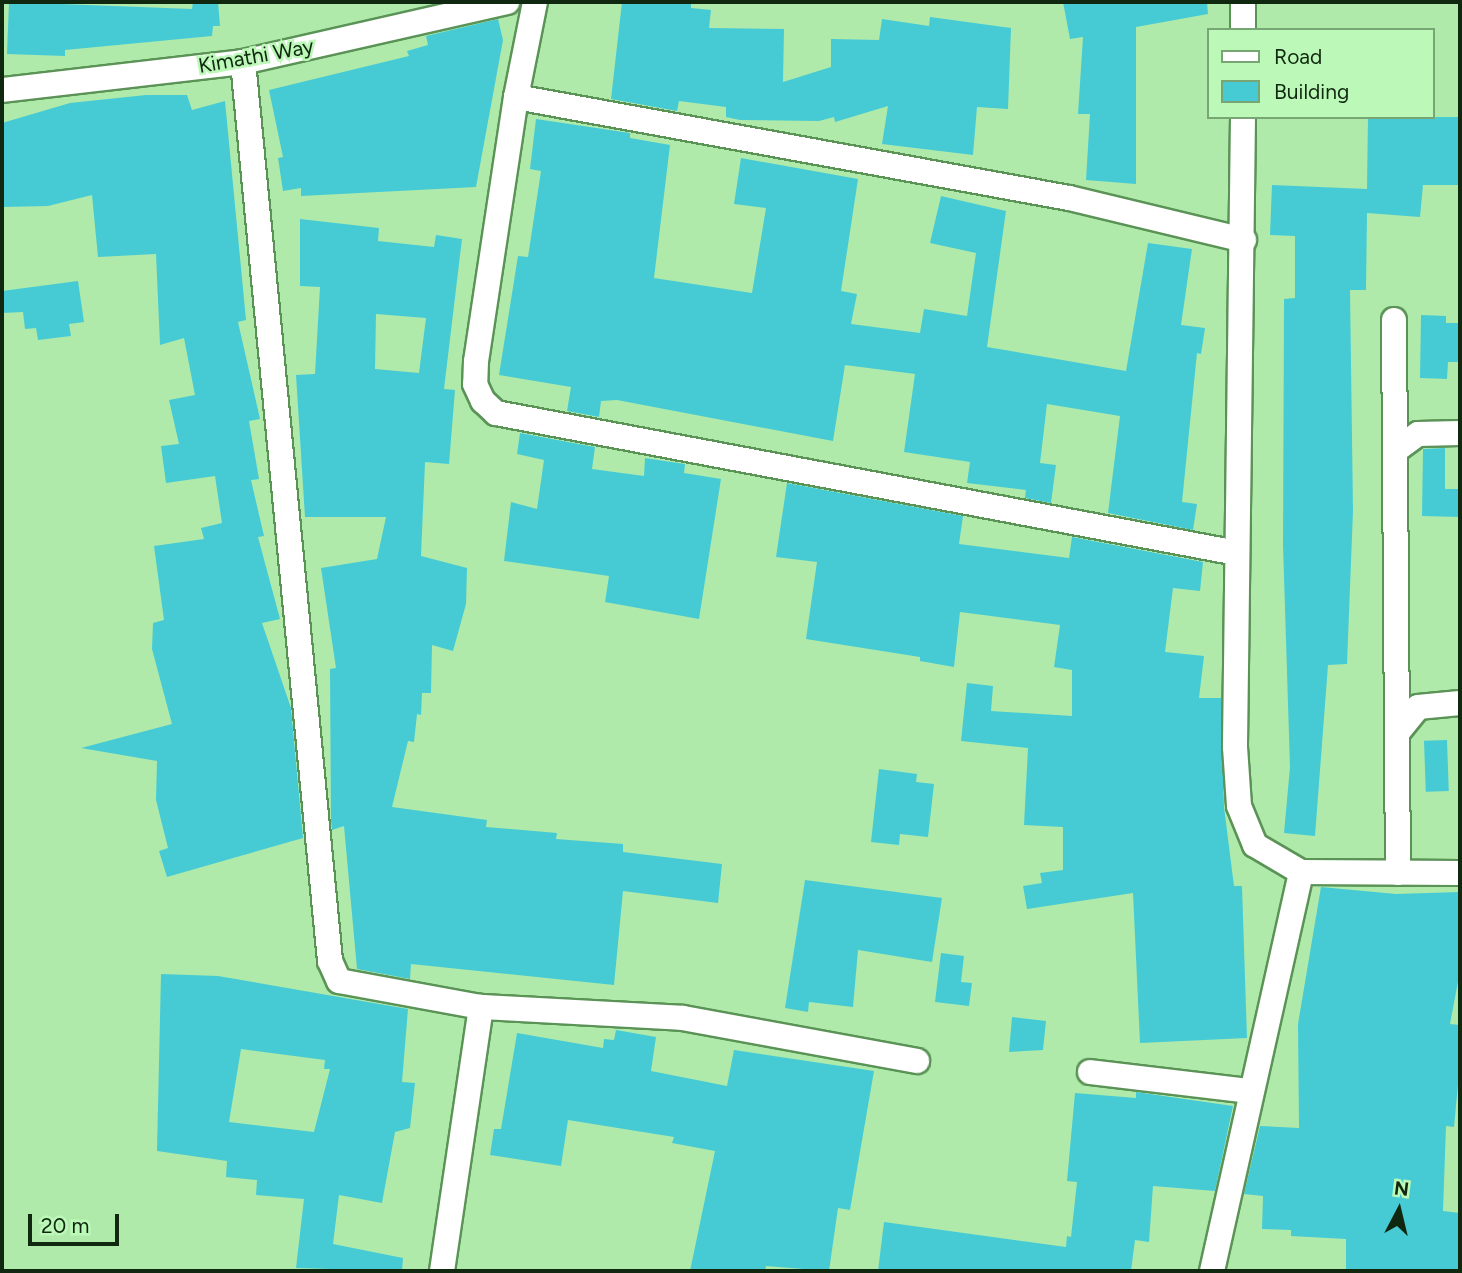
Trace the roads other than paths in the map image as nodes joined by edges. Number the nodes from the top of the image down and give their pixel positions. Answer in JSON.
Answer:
{"nodes":[{"id":1,"x":507,"y":2,"type":"edge"},
{"id":2,"x":536,"y":2,"type":"edge"},
{"id":3,"x":1243,"y":2,"type":"edge"},
{"id":4,"x":1243,"y":28,"type":"edge"},
{"id":5,"x":243,"y":62,"type":"junction"},
{"id":6,"x":2,"y":90,"type":"edge"},
{"id":7,"x":516,"y":97,"type":"junction"},
{"id":8,"x":1243,"y":119,"type":"edge"},
{"id":9,"x":1244,"y":240,"type":"junction"},
{"id":10,"x":1394,"y":320,"type":"dead end"},
{"id":11,"x":1460,"y":433,"type":"edge"},
{"id":12,"x":1396,"y":450,"type":"junction"},
{"id":13,"x":1237,"y":553,"type":"junction"},
{"id":14,"x":1460,"y":703,"type":"edge"},
{"id":15,"x":1398,"y":732,"type":"junction"},
{"id":16,"x":1301,"y":872,"type":"junction"},
{"id":17,"x":1398,"y":873,"type":"junction"},
{"id":18,"x":1460,"y":873,"type":"edge"},
{"id":19,"x":481,"y":1007,"type":"junction"},
{"id":20,"x":917,"y":1061,"type":"dead end"},
{"id":21,"x":1090,"y":1072,"type":"dead end"},
{"id":22,"x":1249,"y":1091,"type":"junction"},
{"id":23,"x":442,"y":1271,"type":"edge"},
{"id":24,"x":1212,"y":1271,"type":"edge"}],
"edges":[{"from":1,"to":5,"type":"street","name":"Kimathi Way"},
{"from":2,"to":7,"type":"street"},
{"from":3,"to":4,"type":"street"},
{"from":5,"to":6,"type":"street","name":"Kimathi Way"},
{"from":5,"to":19,"type":"street"},
{"from":7,"to":9,"type":"street"},
{"from":7,"to":13,"type":"street"},
{"from":8,"to":9,"type":"street"},
{"from":9,"to":13,"type":"street"},
{"from":10,"to":12,"type":"street"},
{"from":11,"to":12,"type":"street"},
{"from":12,"to":15,"type":"street"},
{"from":13,"to":16,"type":"street"},
{"from":14,"to":15,"type":"street"},
{"from":15,"to":17,"type":"street"},
{"from":16,"to":17,"type":"street"},
{"from":16,"to":22,"type":"street"},
{"from":17,"to":18,"type":"street"},
{"from":19,"to":20,"type":"street"},
{"from":19,"to":23,"type":"street"},
{"from":21,"to":22,"type":"street"},
{"from":22,"to":24,"type":"street"}]}
